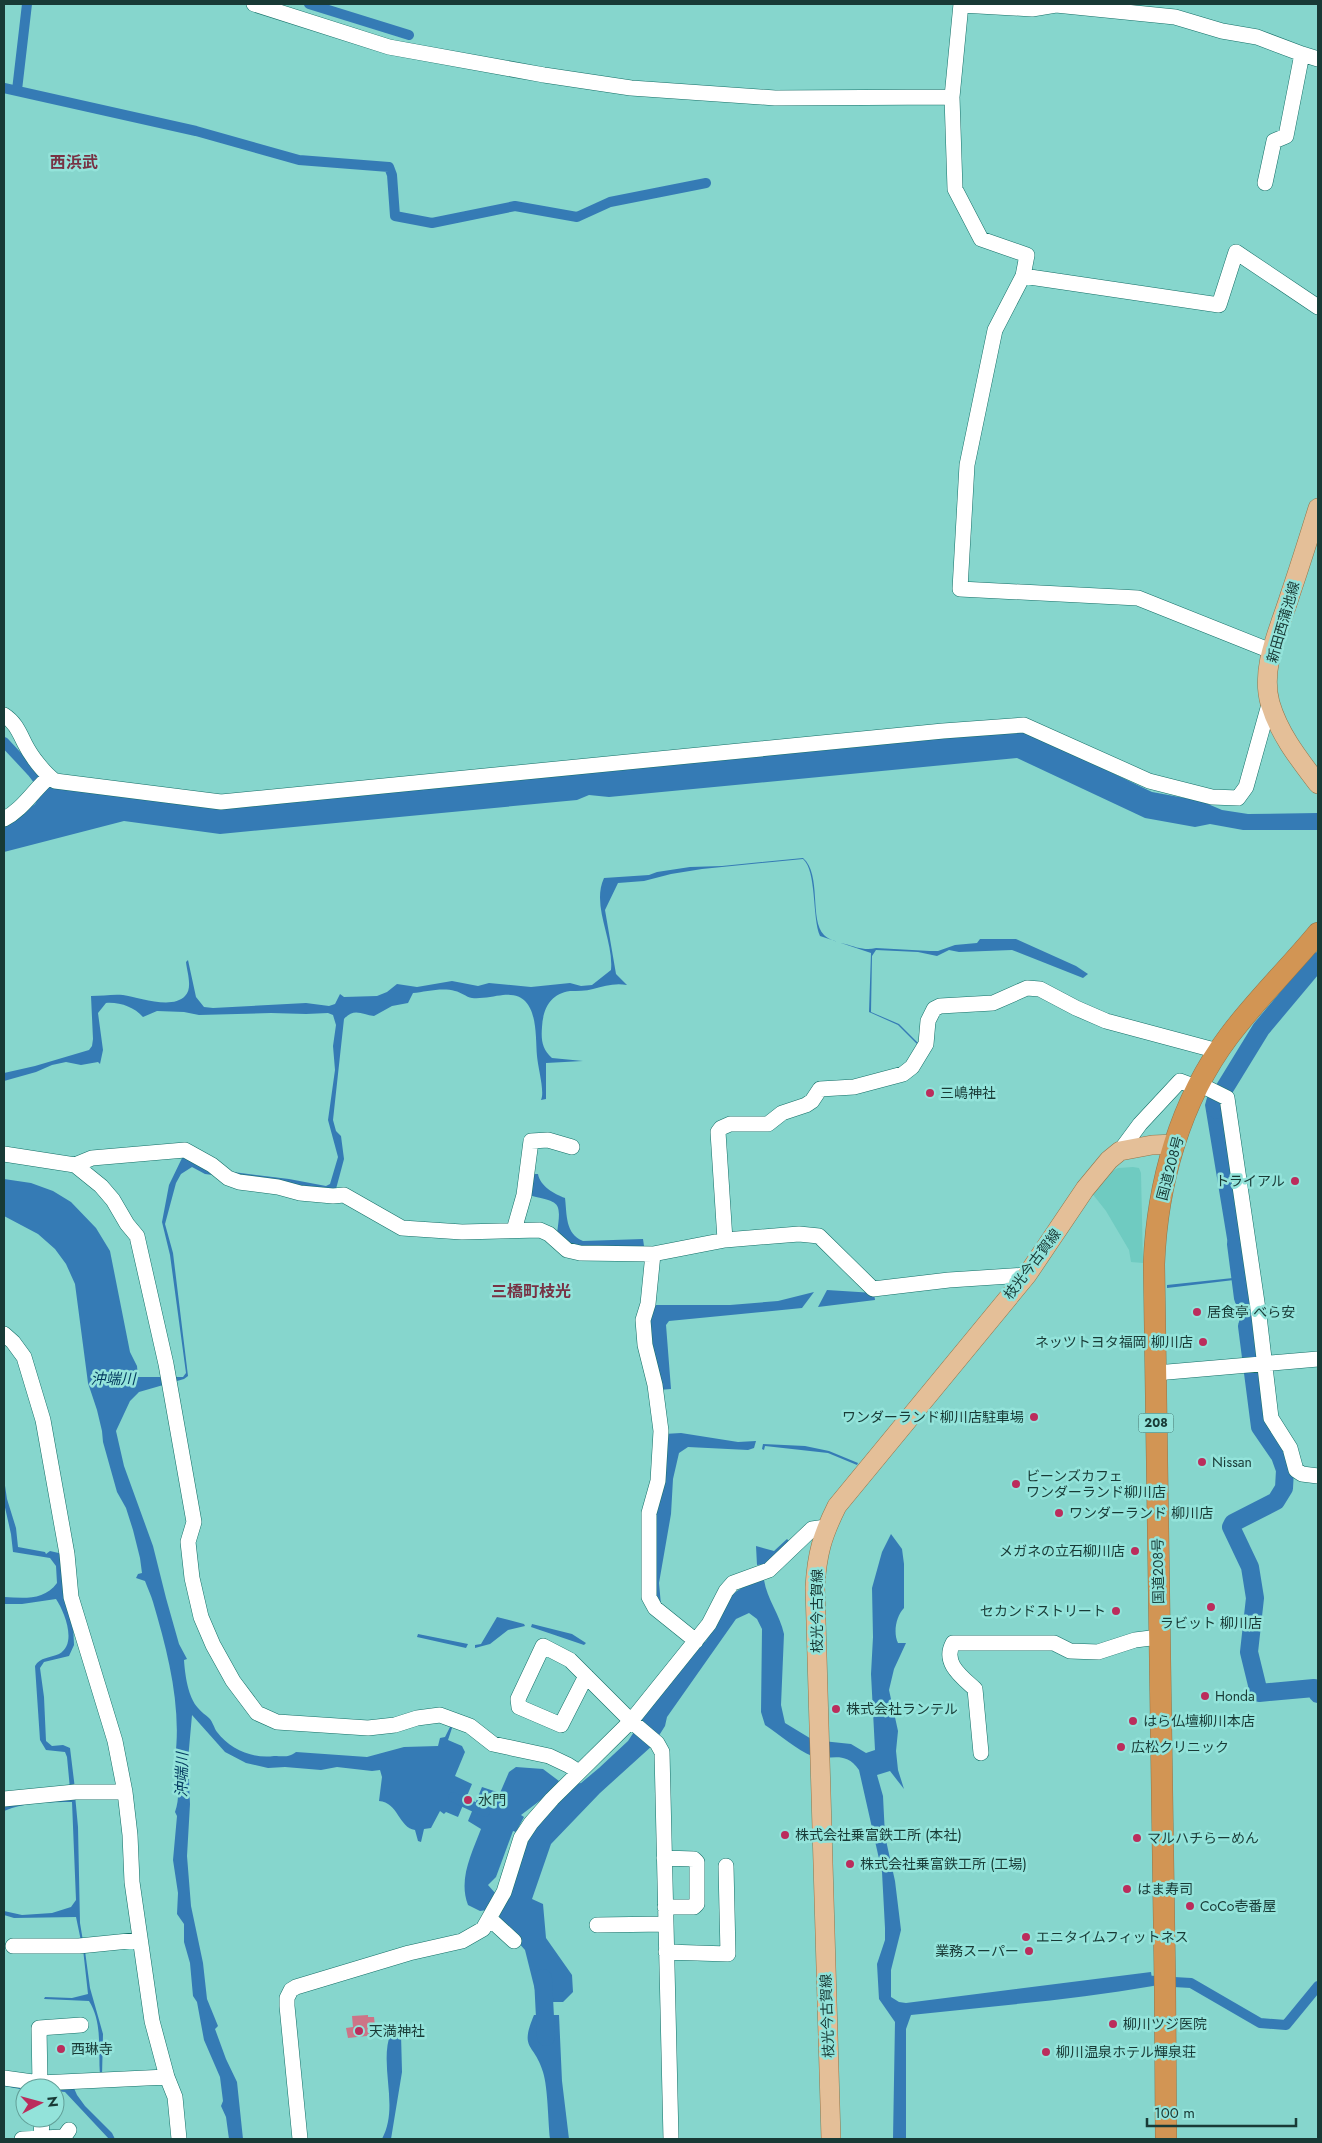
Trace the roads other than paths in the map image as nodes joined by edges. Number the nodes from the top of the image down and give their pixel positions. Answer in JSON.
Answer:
{"nodes":[{"id":1,"x":254,"y":4,"type":"edge"},
{"id":2,"x":961,"y":4,"type":"edge"},
{"id":3,"x":1176,"y":10,"type":"edge"},
{"id":4,"x":1302,"y":54,"type":"junction"},
{"id":5,"x":1318,"y":59,"type":"edge"},
{"id":6,"x":952,"y":97,"type":"junction"},
{"id":7,"x":1266,"y":183,"type":"dead end"},
{"id":8,"x":1023,"y":276,"type":"junction"},
{"id":9,"x":1318,"y":307,"type":"edge"},
{"id":10,"x":1318,"y":508,"type":"edge"},
{"id":11,"x":1272,"y":652,"type":"junction"},
{"id":12,"x":1270,"y":701,"type":"junction"},
{"id":13,"x":4,"y":715,"type":"edge"},
{"id":14,"x":43,"y":782,"type":"junction"},
{"id":15,"x":1318,"y":784,"type":"edge"},
{"id":16,"x":4,"y":820,"type":"edge"},
{"id":17,"x":1318,"y":933,"type":"edge"},
{"id":18,"x":1218,"y":1051,"type":"junction"},
{"id":19,"x":1200,"y":1087,"type":"junction"},
{"id":20,"x":1174,"y":1144,"type":"junction"},
{"id":21,"x":572,"y":1147,"type":"dead end"},
{"id":22,"x":1120,"y":1151,"type":"junction"},
{"id":23,"x":4,"y":1154,"type":"edge"},
{"id":24,"x":75,"y":1165,"type":"junction"},
{"id":25,"x":514,"y":1230,"type":"junction"},
{"id":26,"x":725,"y":1240,"type":"junction"},
{"id":27,"x":654,"y":1254,"type":"junction"},
{"id":28,"x":1026,"y":1275,"type":"junction"},
{"id":29,"x":4,"y":1334,"type":"edge"},
{"id":30,"x":1318,"y":1359,"type":"edge"},
{"id":31,"x":1264,"y":1364,"type":"junction"},
{"id":32,"x":1156,"y":1373,"type":"junction"},
{"id":33,"x":1318,"y":1476,"type":"edge"},
{"id":34,"x":826,"y":1527,"type":"junction"},
{"id":35,"x":1159,"y":1637,"type":"junction"},
{"id":36,"x":696,"y":1641,"type":"junction"},
{"id":37,"x":586,"y":1676,"type":"junction"},
{"id":38,"x":630,"y":1721,"type":"junction"},
{"id":39,"x":981,"y":1753,"type":"dead end"},
{"id":40,"x":579,"y":1772,"type":"junction"},
{"id":41,"x":125,"y":1792,"type":"junction"},
{"id":42,"x":4,"y":1798,"type":"edge"},
{"id":43,"x":664,"y":1858,"type":"junction"},
{"id":44,"x":726,"y":1866,"type":"dead end"},
{"id":45,"x":665,"y":1907,"type":"junction"},
{"id":46,"x":490,"y":1919,"type":"junction"},
{"id":47,"x":666,"y":1924,"type":"junction"},
{"id":48,"x":597,"y":1925,"type":"dead end"},
{"id":49,"x":139,"y":1940,"type":"junction"},
{"id":50,"x":514,"y":1941,"type":"dead end"},
{"id":51,"x":13,"y":1946,"type":"dead end"},
{"id":52,"x":666,"y":1952,"type":"junction"},
{"id":53,"x":81,"y":2025,"type":"dead end"},
{"id":54,"x":167,"y":2077,"type":"junction"},
{"id":55,"x":40,"y":2078,"type":"edge"},
{"id":56,"x":65,"y":2082,"type":"edge"},
{"id":57,"x":69,"y":2130,"type":"dead end"},
{"id":58,"x":22,"y":2139,"type":"edge"},
{"id":59,"x":41,"y":2139,"type":"edge"},
{"id":60,"x":179,"y":2139,"type":"edge"},
{"id":61,"x":300,"y":2139,"type":"edge"},
{"id":62,"x":671,"y":2139,"type":"edge"},
{"id":63,"x":830,"y":2139,"type":"edge"},
{"id":64,"x":1166,"y":2139,"type":"edge"}],
"edges":[{"from":1,"to":6,"type":"street"},
{"from":2,"to":3,"type":"street"},
{"from":2,"to":6,"type":"street"},
{"from":3,"to":4,"type":"street"},
{"from":4,"to":5,"type":"street"},
{"from":4,"to":7,"type":"street"},
{"from":6,"to":8,"type":"street"},
{"from":8,"to":9,"type":"street"},
{"from":8,"to":11,"type":"street"},
{"from":10,"to":11,"type":"main road","name":"新田西蒲池線"},
{"from":11,"to":12,"type":"main road","name":"新田西蒲池線"},
{"from":12,"to":14,"type":"street"},
{"from":12,"to":15,"type":"main road","name":"新田西蒲池線"},
{"from":13,"to":14,"type":"street"},
{"from":14,"to":16,"type":"street"},
{"from":17,"to":18,"type":"highway","name":"国道208号","number":"208"},
{"from":18,"to":19,"type":"highway","name":"国道208号","number":"208"},
{"from":18,"to":26,"type":"street"},
{"from":19,"to":20,"type":"highway","name":"国道208号","number":"208"},
{"from":19,"to":22,"type":"street"},
{"from":19,"to":31,"type":"street"},
{"from":20,"to":22,"type":"main road"},
{"from":20,"to":32,"type":"highway","name":"国道208号","number":"208"},
{"from":21,"to":25,"type":"street"},
{"from":22,"to":28,"type":"main road","name":"枝光今古賀線"},
{"from":23,"to":24,"type":"street"},
{"from":24,"to":25,"type":"street"},
{"from":24,"to":40,"type":"street"},
{"from":25,"to":27,"type":"street"},
{"from":26,"to":27,"type":"street"},
{"from":26,"to":28,"type":"street"},
{"from":27,"to":36,"type":"street"},
{"from":28,"to":34,"type":"main road","name":"枝光今古賀線"},
{"from":29,"to":41,"type":"street"},
{"from":30,"to":31,"type":"street"},
{"from":31,"to":32,"type":"street"},
{"from":31,"to":33,"type":"street"},
{"from":32,"to":35,"type":"highway","name":"国道208号","number":"208"},
{"from":34,"to":36,"type":"street"},
{"from":34,"to":63,"type":"main road","name":"枝光今古賀線"},
{"from":35,"to":39,"type":"street"},
{"from":35,"to":64,"type":"highway","name":"国道208号","number":"208"},
{"from":36,"to":38,"type":"street"},
{"from":37,"to":37,"type":"street"},
{"from":37,"to":38,"type":"street"},
{"from":38,"to":40,"type":"street"},
{"from":38,"to":43,"type":"street"},
{"from":40,"to":46,"type":"street"},
{"from":41,"to":42,"type":"street"},
{"from":41,"to":49,"type":"street"},
{"from":43,"to":45,"type":"street"},
{"from":43,"to":45,"type":"street"},
{"from":44,"to":52,"type":"street"},
{"from":45,"to":47,"type":"street"},
{"from":46,"to":50,"type":"street"},
{"from":46,"to":61,"type":"street"},
{"from":47,"to":48,"type":"street"},
{"from":47,"to":52,"type":"street"},
{"from":49,"to":51,"type":"street"},
{"from":49,"to":54,"type":"street"},
{"from":52,"to":62,"type":"street"},
{"from":53,"to":55,"type":"street"},
{"from":54,"to":56,"type":"street"},
{"from":54,"to":60,"type":"street"},
{"from":57,"to":59,"type":"street"},
{"from":58,"to":59,"type":"street"}]}
